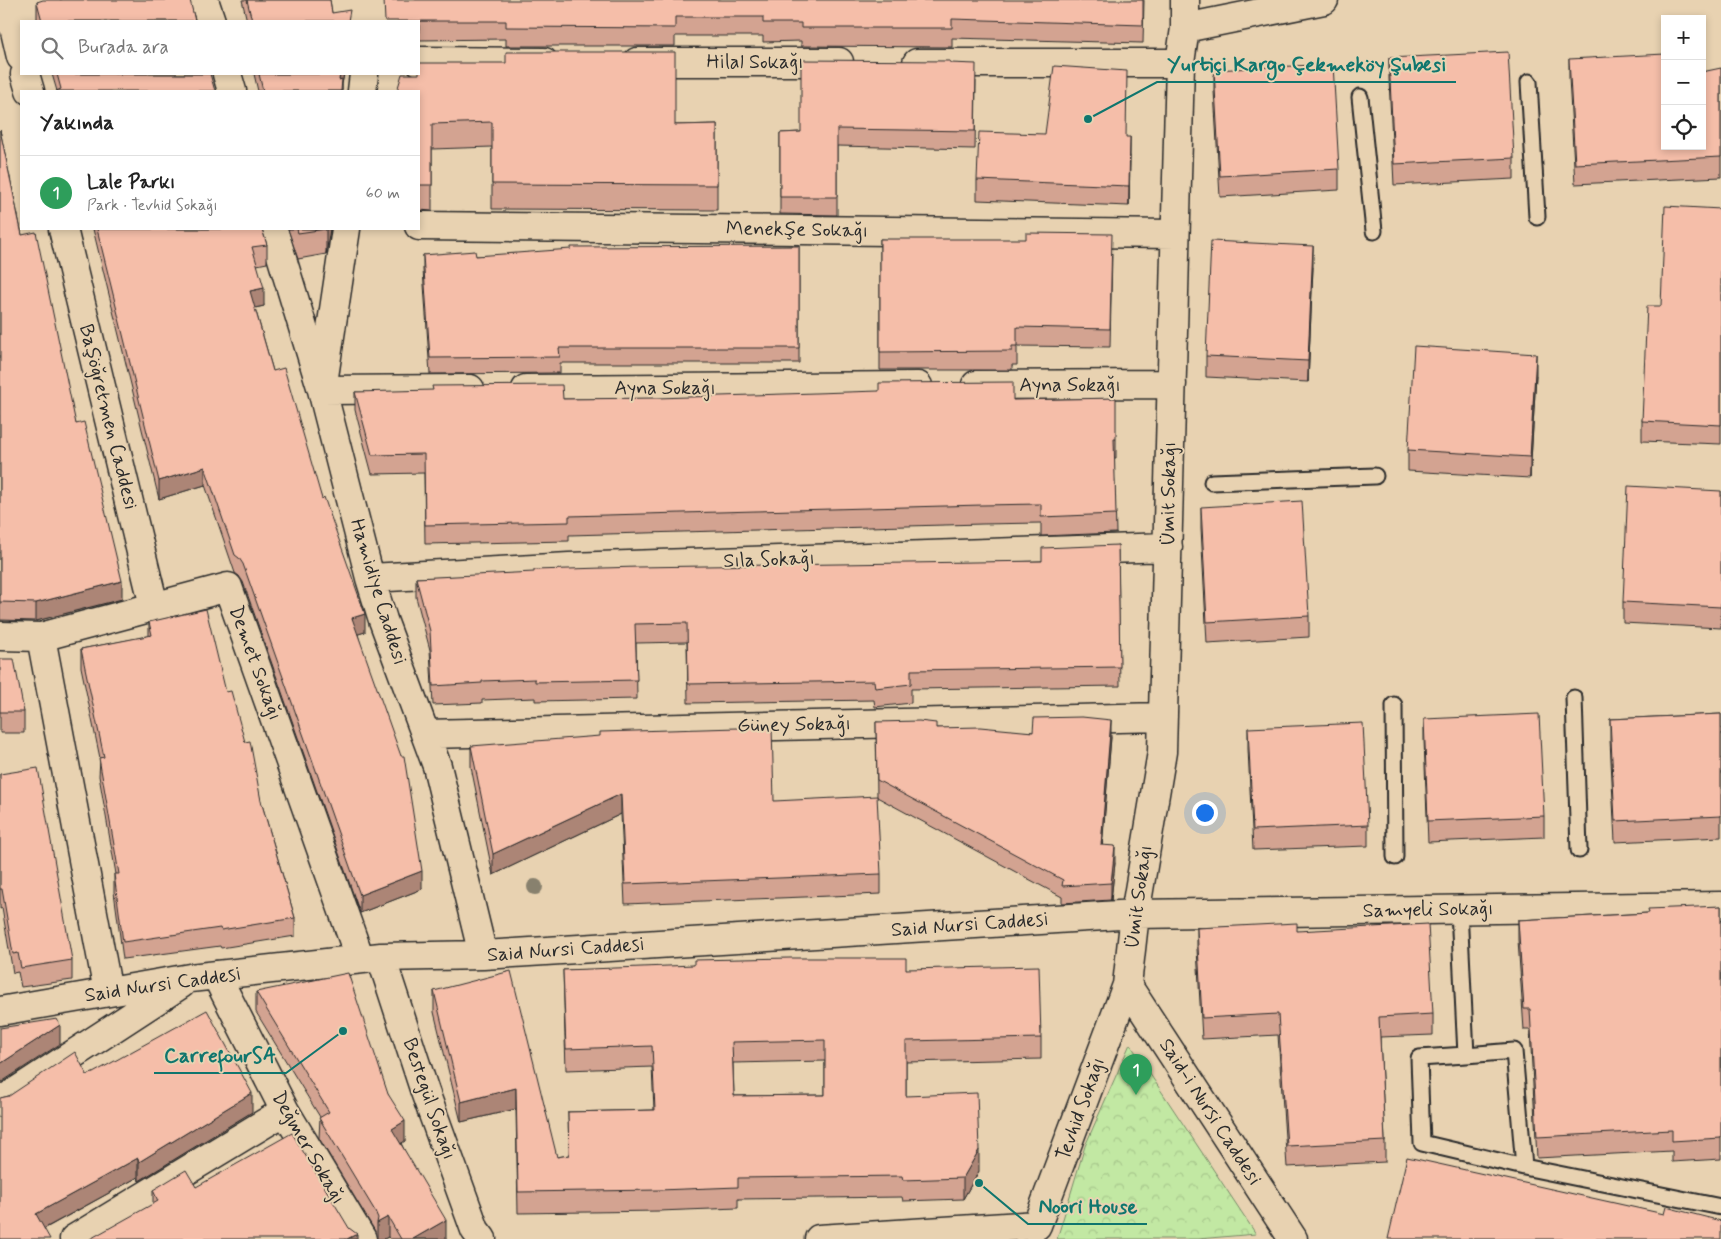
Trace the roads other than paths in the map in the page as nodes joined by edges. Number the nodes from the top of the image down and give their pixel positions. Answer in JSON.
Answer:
{"nodes":[{"id":1,"x":46,"y":0,"type":"edge"},
{"id":2,"x":204,"y":0,"type":"edge"},
{"id":3,"x":1185,"y":0,"type":"edge"},
{"id":4,"x":1324,"y":0,"type":"edge"},
{"id":5,"x":5,"y":11,"type":"edge"},
{"id":6,"x":211,"y":20,"type":"edge"},
{"id":7,"x":1185,"y":28,"type":"junction"},
{"id":8,"x":20,"y":53,"type":"edge"},
{"id":9,"x":420,"y":61,"type":"edge"},
{"id":10,"x":567,"y":62,"type":"edge"},
{"id":11,"x":617,"y":62,"type":"edge"},
{"id":12,"x":864,"y":62,"type":"edge"},
{"id":13,"x":894,"y":62,"type":"edge"},
{"id":14,"x":1180,"y":63,"type":"junction"},
{"id":15,"x":25,"y":75,"type":"edge"},
{"id":16,"x":227,"y":75,"type":"edge"},
{"id":17,"x":364,"y":75,"type":"edge"},
{"id":18,"x":1529,"y":82,"type":"dead end"},
{"id":19,"x":30,"y":90,"type":"edge"},
{"id":20,"x":232,"y":90,"type":"edge"},
{"id":21,"x":362,"y":90,"type":"edge"},
{"id":22,"x":1360,"y":97,"type":"dead end"},
{"id":23,"x":1537,"y":217,"type":"dead end"},
{"id":24,"x":420,"y":226,"type":"edge"},
{"id":25,"x":63,"y":230,"type":"edge"},
{"id":26,"x":273,"y":230,"type":"edge"},
{"id":27,"x":346,"y":230,"type":"edge"},
{"id":28,"x":1374,"y":231,"type":"dead end"},
{"id":29,"x":1175,"y":234,"type":"junction"},
{"id":30,"x":1172,"y":384,"type":"junction"},
{"id":31,"x":322,"y":390,"type":"junction"},
{"id":32,"x":1375,"y":476,"type":"dead end"},
{"id":33,"x":1212,"y":482,"type":"dead end"},
{"id":34,"x":1168,"y":547,"type":"junction"},
{"id":35,"x":370,"y":578,"type":"junction"},
{"id":36,"x":154,"y":606,"type":"junction"},
{"id":37,"x":0,"y":636,"type":"edge"},
{"id":38,"x":41,"y":636,"type":"junction"},
{"id":39,"x":1574,"y":698,"type":"dead end"},
{"id":40,"x":1394,"y":705,"type":"dead end"},
{"id":41,"x":1163,"y":717,"type":"junction"},
{"id":42,"x":425,"y":734,"type":"junction"},
{"id":43,"x":1579,"y":850,"type":"dead end"},
{"id":44,"x":1395,"y":857,"type":"dead end"},
{"id":45,"x":1721,"y":906,"type":"edge"},
{"id":46,"x":1459,"y":910,"type":"junction"},
{"id":47,"x":1134,"y":914,"type":"junction"},
{"id":48,"x":483,"y":955,"type":"junction"},
{"id":49,"x":370,"y":958,"type":"junction"},
{"id":50,"x":203,"y":977,"type":"junction"},
{"id":51,"x":1127,"y":985,"type":"junction"},
{"id":52,"x":108,"y":992,"type":"junction"},
{"id":53,"x":0,"y":1011,"type":"edge"},
{"id":54,"x":1466,"y":1055,"type":"junction"},
{"id":55,"x":0,"y":1102,"type":"edge"},
{"id":56,"x":285,"y":1111,"type":"junction"},
{"id":57,"x":1524,"y":1167,"type":"junction"},
{"id":58,"x":1721,"y":1207,"type":"edge"},
{"id":59,"x":74,"y":1239,"type":"edge"},
{"id":60,"x":362,"y":1239,"type":"edge"},
{"id":61,"x":482,"y":1239,"type":"edge"},
{"id":62,"x":819,"y":1239,"type":"edge"},
{"id":63,"x":1293,"y":1239,"type":"edge"}],
"edges":[{"from":1,"to":5,"type":"street"},
{"from":2,"to":6,"type":"street"},
{"from":3,"to":7,"type":"street","name":"Ümit Sokağı"},
{"from":4,"to":7,"type":"street"},
{"from":5,"to":8,"type":"street"},
{"from":7,"to":14,"type":"street","name":"Ümit Sokağı"},
{"from":9,"to":10,"type":"street"},
{"from":11,"to":12,"type":"street","name":"Hilal Sokağı"},
{"from":13,"to":14,"type":"street"},
{"from":14,"to":29,"type":"street","name":"Ümit Sokağı"},
{"from":15,"to":19,"type":"street"},
{"from":16,"to":20,"type":"street"},
{"from":17,"to":21,"type":"street"},
{"from":18,"to":23,"type":"lane"},
{"from":22,"to":28,"type":"lane"},
{"from":24,"to":29,"type":"street","name":"Menekşe Sokağı"},
{"from":25,"to":36,"type":"street","name":"Başöğretmen Caddesi"},
{"from":26,"to":31,"type":"street","name":"Hamidiye Caddesi"},
{"from":27,"to":31,"type":"street"},
{"from":29,"to":30,"type":"street","name":"Ümit Sokağı"},
{"from":30,"to":31,"type":"street","name":"Ayna Sokağı"},
{"from":30,"to":34,"type":"street","name":"Ümit Sokağı"},
{"from":31,"to":35,"type":"street","name":"Hamidiye Caddesi"},
{"from":32,"to":33,"type":"lane"},
{"from":34,"to":35,"type":"street","name":"Sıla Sokağı"},
{"from":34,"to":41,"type":"street","name":"Ümit Sokağı"},
{"from":35,"to":42,"type":"street","name":"Hamidiye Caddesi"},
{"from":36,"to":38,"type":"street","name":"Demet Sokağı"},
{"from":36,"to":49,"type":"street","name":"Demet Sokağı"},
{"from":37,"to":38,"type":"street","name":"Demet Sokağı"},
{"from":38,"to":52,"type":"street"},
{"from":39,"to":43,"type":"lane"},
{"from":40,"to":44,"type":"lane"},
{"from":41,"to":42,"type":"street","name":"Güney Sokağı"},
{"from":41,"to":47,"type":"street","name":"Ümit Sokağı"},
{"from":42,"to":48,"type":"street","name":"Hamidiye Caddesi"},
{"from":45,"to":46,"type":"street","name":"Samyeli Sokağı"},
{"from":46,"to":47,"type":"street","name":"Samyeli Sokağı"},
{"from":46,"to":54,"type":"lane"},
{"from":47,"to":48,"type":"street","name":"Said Nursi Caddesi"},
{"from":47,"to":51,"type":"street","name":"Ümit Sokağı"},
{"from":48,"to":49,"type":"street","name":"Said Nursi Caddesi"},
{"from":49,"to":50,"type":"street","name":"Said Nursi Caddesi"},
{"from":49,"to":61,"type":"street","name":"Bestegül Sokağı"},
{"from":50,"to":52,"type":"street","name":"Said Nursi Caddesi"},
{"from":50,"to":55,"type":"street"},
{"from":50,"to":56,"type":"street","name":"Değmer Sokağı"},
{"from":51,"to":62,"type":"street","name":"Tevhid Sokağı"},
{"from":51,"to":63,"type":"street","name":"Said-i Nursi Caddesi"},
{"from":52,"to":53,"type":"street","name":"Said Nursi Caddesi"},
{"from":54,"to":57,"type":"lane"},
{"from":54,"to":57,"type":"lane"},
{"from":56,"to":59,"type":"street"},
{"from":56,"to":60,"type":"street","name":"Değmer Sokağı"},
{"from":57,"to":58,"type":"lane"}]}
